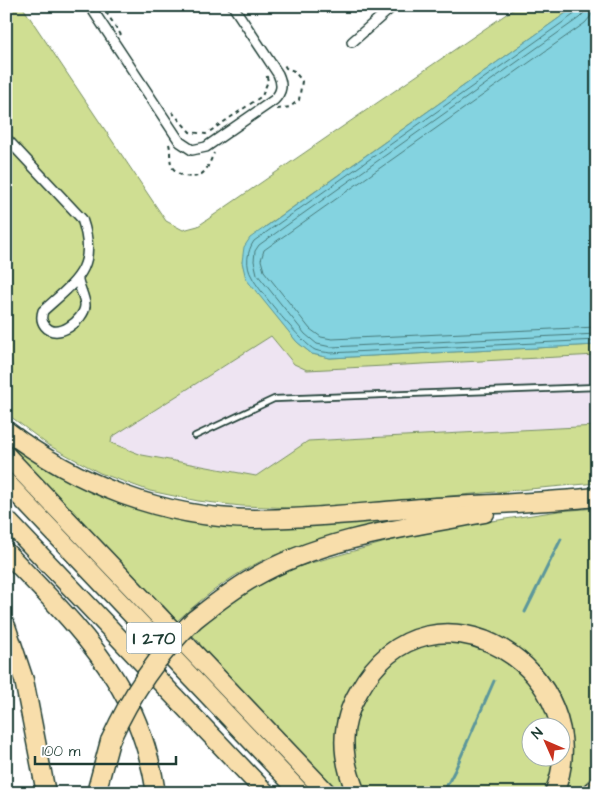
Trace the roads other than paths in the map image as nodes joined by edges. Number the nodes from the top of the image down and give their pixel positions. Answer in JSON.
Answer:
{"nodes":[{"id":1,"x":90,"y":6,"type":"edge"},
{"id":2,"x":233,"y":6,"type":"edge"},
{"id":3,"x":393,"y":6,"type":"edge"},
{"id":4,"x":352,"y":42,"type":"dead end"},
{"id":5,"x":6,"y":138,"type":"edge"},
{"id":6,"x":78,"y":280,"type":"junction"},
{"id":7,"x":597,"y":387,"type":"edge"},
{"id":8,"x":6,"y":430,"type":"edge"},
{"id":9,"x":195,"y":436,"type":"dead end"},
{"id":10,"x":6,"y":455,"type":"edge"},
{"id":11,"x":6,"y":482,"type":"edge"},
{"id":12,"x":592,"y":498,"type":"edge"},
{"id":13,"x":6,"y":519,"type":"edge"},
{"id":14,"x":6,"y":552,"type":"edge"},
{"id":15,"x":6,"y":626,"type":"edge"},
{"id":16,"x":597,"y":787,"type":"edge"},
{"id":17,"x":46,"y":793,"type":"edge"},
{"id":18,"x":96,"y":793,"type":"edge"},
{"id":19,"x":156,"y":793,"type":"edge"},
{"id":20,"x":266,"y":793,"type":"edge"},
{"id":21,"x":301,"y":793,"type":"edge"},
{"id":22,"x":327,"y":793,"type":"edge"},
{"id":23,"x":356,"y":793,"type":"edge"},
{"id":24,"x":554,"y":793,"type":"edge"},
{"id":25,"x":591,"y":793,"type":"edge"}],
"edges":[{"from":1,"to":2,"type":"street"},
{"from":3,"to":4,"type":"street"},
{"from":5,"to":6,"type":"street"},
{"from":6,"to":6,"type":"street"},
{"from":7,"to":9,"type":"lane"},
{"from":8,"to":12,"type":"highway"},
{"from":10,"to":22,"type":"highway"},
{"from":11,"to":21,"type":"highway","number":"I 270"},
{"from":12,"to":18,"type":"highway","bridge":true},
{"from":13,"to":20,"type":"highway","number":"I 270"},
{"from":14,"to":19,"type":"highway"},
{"from":15,"to":17,"type":"highway"},
{"from":16,"to":25,"type":"highway"},
{"from":23,"to":24,"type":"highway"}]}
